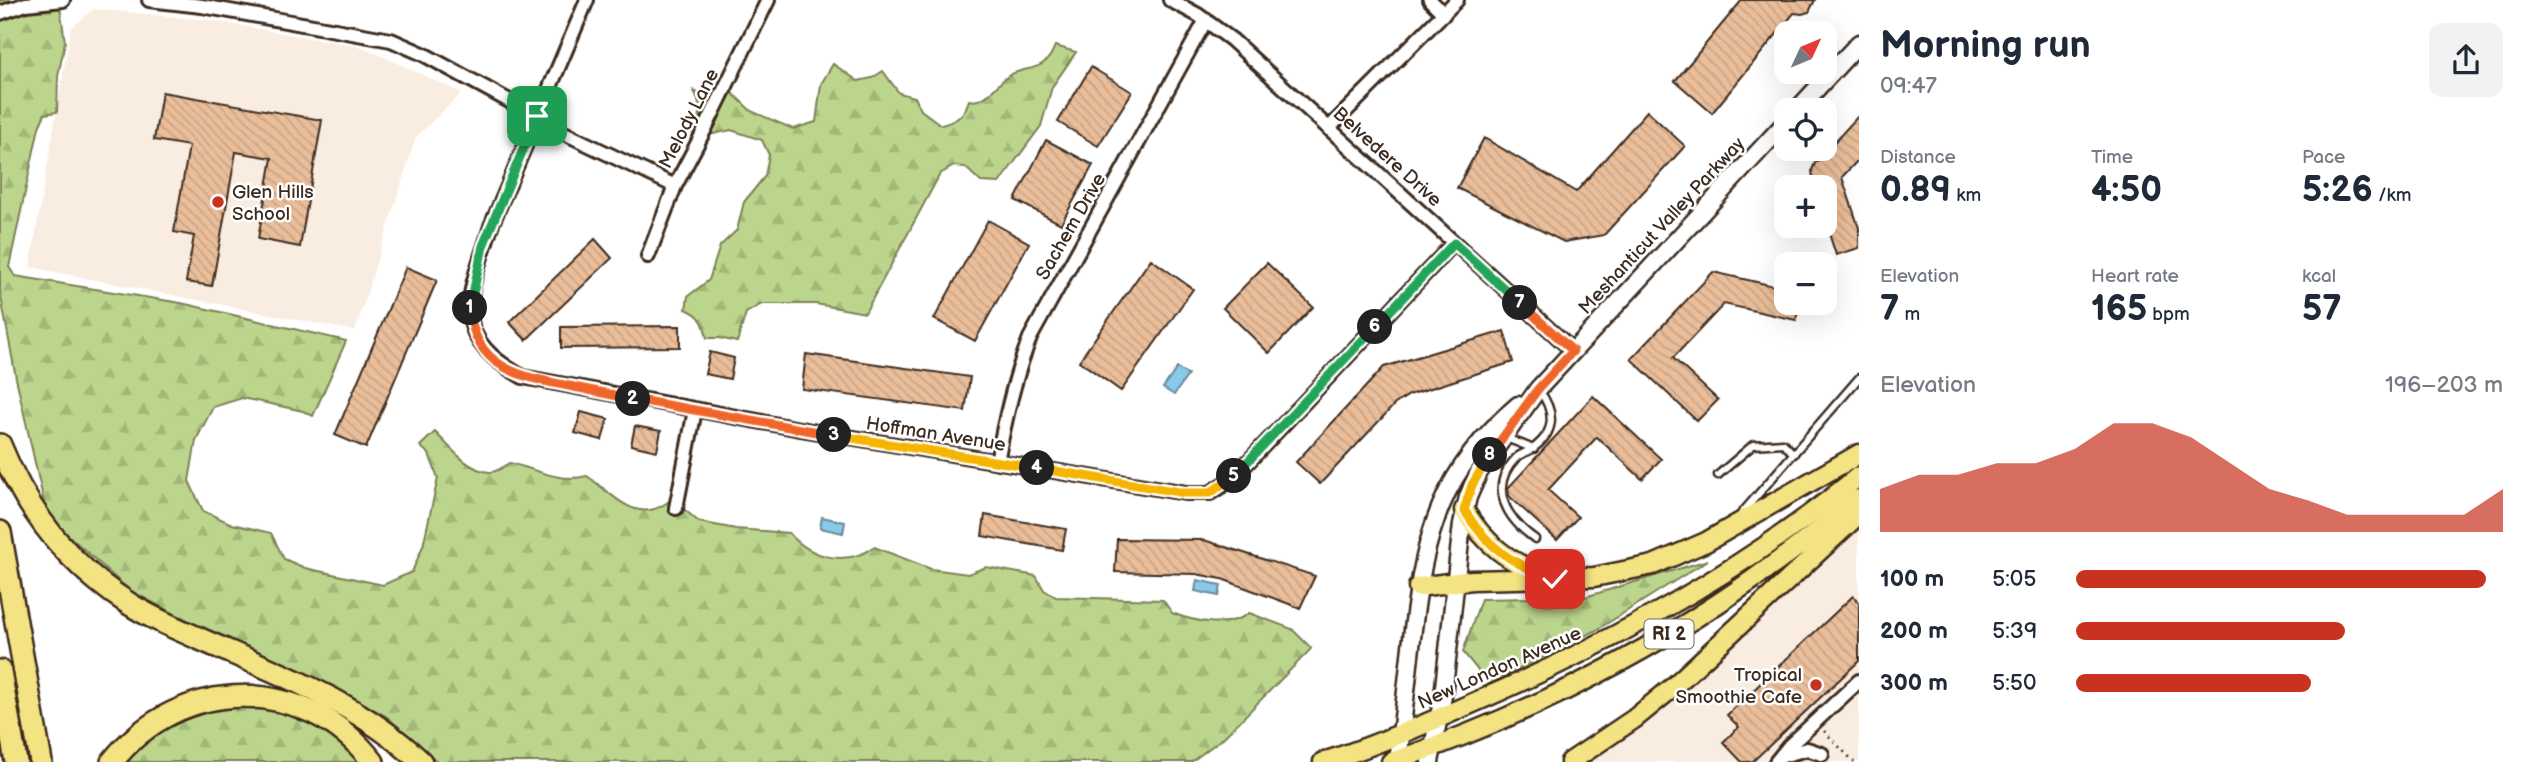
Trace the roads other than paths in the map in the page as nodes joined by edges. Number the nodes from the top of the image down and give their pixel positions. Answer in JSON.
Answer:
{"nodes":[{"id":1,"x":63,"y":0,"type":"edge"},
{"id":2,"x":149,"y":0,"type":"edge"},
{"id":3,"x":587,"y":0,"type":"edge"},
{"id":4,"x":768,"y":0,"type":"edge"},
{"id":5,"x":1170,"y":0,"type":"edge"},
{"id":6,"x":1430,"y":0,"type":"edge"},
{"id":7,"x":1458,"y":0,"type":"edge"},
{"id":8,"x":26,"y":2,"type":"edge"},
{"id":9,"x":0,"y":13,"type":"edge"},
{"id":10,"x":1444,"y":14,"type":"junction"},
{"id":11,"x":1206,"y":20,"type":"junction"},
{"id":12,"x":1859,"y":43,"type":"edge"},
{"id":13,"x":1808,"y":98,"type":"edge"},
{"id":14,"x":536,"y":118,"type":"junction"},
{"id":15,"x":1329,"y":128,"type":"junction"},
{"id":16,"x":1774,"y":135,"type":"edge"},
{"id":17,"x":675,"y":186,"type":"junction"},
{"id":18,"x":1454,"y":243,"type":"junction"},
{"id":19,"x":648,"y":256,"type":"dead end"},
{"id":20,"x":1573,"y":351,"type":"junction"},
{"id":21,"x":1859,"y":378,"type":"edge"},
{"id":22,"x":1856,"y":385,"type":"edge"},
{"id":23,"x":1538,"y":389,"type":"junction"},
{"id":24,"x":695,"y":411,"type":"junction"},
{"id":25,"x":1503,"y":437,"type":"junction"},
{"id":26,"x":0,"y":445,"type":"edge"},
{"id":27,"x":1534,"y":449,"type":"junction"},
{"id":28,"x":1794,"y":454,"type":"junction"},
{"id":29,"x":1859,"y":454,"type":"edge"},
{"id":30,"x":997,"y":462,"type":"junction"},
{"id":31,"x":1718,"y":475,"type":"dead end"},
{"id":32,"x":1859,"y":476,"type":"edge"},
{"id":33,"x":1859,"y":499,"type":"edge"},
{"id":34,"x":676,"y":508,"type":"dead end"},
{"id":35,"x":1464,"y":510,"type":"junction"},
{"id":36,"x":1859,"y":513,"type":"edge"},
{"id":37,"x":0,"y":532,"type":"edge"},
{"id":38,"x":1723,"y":532,"type":"junction"},
{"id":39,"x":1535,"y":539,"type":"dead end"},
{"id":40,"x":1555,"y":579,"type":"junction"},
{"id":41,"x":1455,"y":583,"type":"junction"},
{"id":42,"x":1418,"y":587,"type":"junction"},
{"id":43,"x":0,"y":671,"type":"edge"},
{"id":44,"x":1859,"y":681,"type":"edge"},
{"id":45,"x":1439,"y":718,"type":"junction"},
{"id":46,"x":1401,"y":733,"type":"junction"},
{"id":47,"x":1822,"y":754,"type":"dead end"},
{"id":48,"x":1431,"y":755,"type":"edge"},
{"id":49,"x":1779,"y":759,"type":"edge"},
{"id":50,"x":1396,"y":761,"type":"edge"},
{"id":51,"x":16,"y":762,"type":"edge"},
{"id":52,"x":41,"y":762,"type":"edge"},
{"id":53,"x":112,"y":762,"type":"edge"},
{"id":54,"x":373,"y":762,"type":"edge"},
{"id":55,"x":421,"y":762,"type":"edge"},
{"id":56,"x":1323,"y":762,"type":"edge"},
{"id":57,"x":1570,"y":762,"type":"edge"}],
"edges":[{"from":1,"to":8,"type":"street"},
{"from":2,"to":14,"type":"street"},
{"from":3,"to":14,"type":"street","name":"Hoffman Avenue"},
{"from":4,"to":17,"type":"street","name":"Melody Lane"},
{"from":5,"to":11,"type":"street","name":"Belvedere Drive"},
{"from":6,"to":10,"type":"street"},
{"from":7,"to":10,"type":"street"},
{"from":8,"to":9,"type":"street"},
{"from":10,"to":15,"type":"street"},
{"from":11,"to":15,"type":"street","name":"Belvedere Drive"},
{"from":11,"to":30,"type":"street","name":"Sachem Drive"},
{"from":12,"to":13,"type":"street"},
{"from":14,"to":17,"type":"street"},
{"from":14,"to":24,"type":"street","name":"Hoffman Avenue"},
{"from":15,"to":18,"type":"street","name":"Belvedere Drive"},
{"from":16,"to":20,"type":"street","name":"Meshanticut Valley Parkway"},
{"from":17,"to":19,"type":"street","name":"Melody Lane"},
{"from":18,"to":20,"type":"street","name":"Belvedere Drive"},
{"from":18,"to":30,"type":"street","name":"Hoffman Avenue"},
{"from":20,"to":23,"type":"street","name":"Meshanticut Valley Parkway"},
{"from":21,"to":22,"type":"lane"},
{"from":22,"to":28,"type":"lane"},
{"from":23,"to":25,"type":"street","name":"Meshanticut Valley Parkway"},
{"from":23,"to":27,"type":"lane"},
{"from":23,"to":42,"type":"street","name":"Meshanticut Valley Parkway"},
{"from":24,"to":30,"type":"street","name":"Hoffman Avenue"},
{"from":24,"to":34,"type":"street"},
{"from":25,"to":27,"type":"lane"},
{"from":25,"to":35,"type":"street","name":"Meshanticut Valley Parkway"},
{"from":26,"to":55,"type":"highway"},
{"from":27,"to":39,"type":"lane"},
{"from":28,"to":31,"type":"lane"},
{"from":28,"to":38,"type":"lane"},
{"from":29,"to":38,"type":"main road"},
{"from":32,"to":45,"type":"main road","name":"New London Avenue","number":"RI 2"},
{"from":33,"to":48,"type":"main road","number":"RI 2"},
{"from":35,"to":40,"type":"main road"},
{"from":35,"to":41,"type":"street","name":"Meshanticut Valley Parkway"},
{"from":36,"to":57,"type":"main road"},
{"from":37,"to":52,"type":"highway"},
{"from":38,"to":40,"type":"main road"},
{"from":40,"to":41,"type":"main road"},
{"from":41,"to":42,"type":"main road"},
{"from":41,"to":45,"type":"street","name":"Meshanticut Valley Parkway"},
{"from":42,"to":46,"type":"street","name":"Meshanticut Valley Parkway"},
{"from":43,"to":51,"type":"highway"},
{"from":44,"to":49,"type":"street"},
{"from":45,"to":46,"type":"main road","name":"New London Avenue","number":"RI 2"},
{"from":45,"to":48,"type":"street","name":"Meshanticut Valley Parkway"},
{"from":46,"to":50,"type":"street","name":"Meshanticut Valley Parkway"},
{"from":46,"to":56,"type":"main road","name":"New London Avenue","number":"RI 2"},
{"from":47,"to":49,"type":"street"},
{"from":48,"to":50,"type":"main road","number":"RI 2"},
{"from":53,"to":54,"type":"highway"}]}
